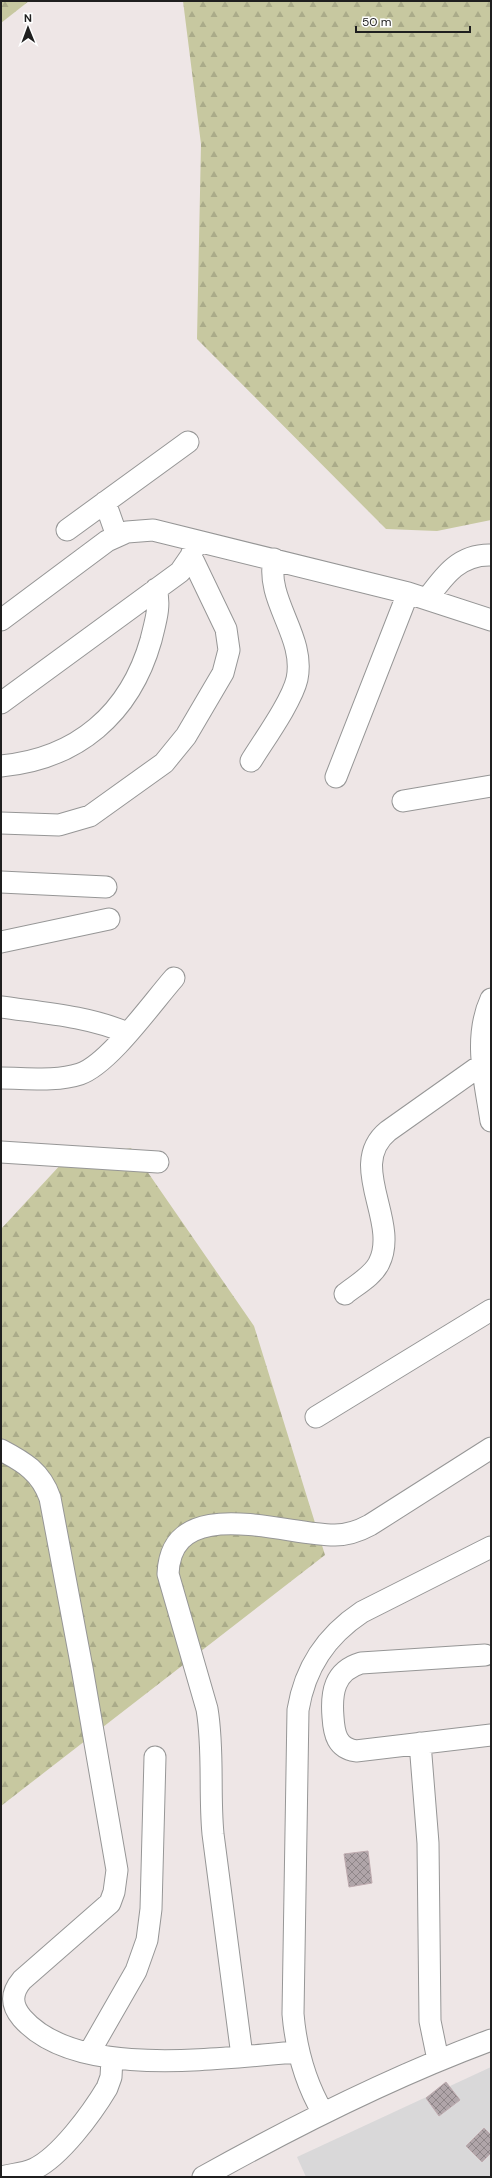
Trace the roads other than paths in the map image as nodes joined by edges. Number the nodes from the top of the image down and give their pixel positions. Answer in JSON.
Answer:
{"nodes":[{"id":1,"x":188,"y":442,"type":"dead end"},
{"id":2,"x":105,"y":502,"type":"junction"},
{"id":3,"x":67,"y":530,"type":"dead end"},
{"id":4,"x":117,"y":536,"type":"junction"},
{"id":5,"x":194,"y":548,"type":"junction"},
{"id":6,"x":491,"y":555,"type":"edge"},
{"id":7,"x":274,"y":559,"type":"junction"},
{"id":8,"x":156,"y":589,"type":"junction"},
{"id":9,"x":408,"y":593,"type":"junction"},
{"id":10,"x":427,"y":599,"type":"junction"},
{"id":11,"x":1,"y":620,"type":"edge"},
{"id":12,"x":491,"y":620,"type":"edge"},
{"id":13,"x":1,"y":703,"type":"edge"},
{"id":14,"x":251,"y":761,"type":"dead end"},
{"id":15,"x":1,"y":766,"type":"edge"},
{"id":16,"x":336,"y":777,"type":"dead end"},
{"id":17,"x":491,"y":786,"type":"edge"},
{"id":18,"x":403,"y":801,"type":"dead end"},
{"id":19,"x":1,"y":823,"type":"edge"},
{"id":20,"x":1,"y":882,"type":"edge"},
{"id":21,"x":106,"y":886,"type":"dead end"},
{"id":22,"x":109,"y":919,"type":"dead end"},
{"id":23,"x":1,"y":942,"type":"edge"},
{"id":24,"x":174,"y":978,"type":"dead end"},
{"id":25,"x":491,"y":999,"type":"edge"},
{"id":26,"x":1,"y":1007,"type":"edge"},
{"id":27,"x":127,"y":1033,"type":"junction"},
{"id":28,"x":487,"y":1061,"type":"edge"},
{"id":29,"x":1,"y":1078,"type":"edge"},
{"id":30,"x":491,"y":1121,"type":"edge"},
{"id":31,"x":1,"y":1152,"type":"edge"},
{"id":32,"x":158,"y":1162,"type":"dead end"},
{"id":33,"x":345,"y":1294,"type":"dead end"},
{"id":34,"x":491,"y":1310,"type":"edge"},
{"id":35,"x":316,"y":1417,"type":"dead end"},
{"id":36,"x":491,"y":1448,"type":"edge"},
{"id":37,"x":1,"y":1450,"type":"edge"},
{"id":38,"x":491,"y":1547,"type":"edge"},
{"id":39,"x":485,"y":1655,"type":"dead end"},
{"id":40,"x":491,"y":1735,"type":"edge"},
{"id":41,"x":420,"y":1743,"type":"junction"},
{"id":42,"x":155,"y":1758,"type":"dead end"},
{"id":43,"x":491,"y":2040,"type":"edge"},
{"id":44,"x":298,"y":2052,"type":"junction"},
{"id":45,"x":89,"y":2053,"type":"junction"},
{"id":46,"x":242,"y":2056,"type":"junction"},
{"id":47,"x":112,"y":2058,"type":"junction"},
{"id":48,"x":438,"y":2060,"type":"junction"},
{"id":49,"x":323,"y":2113,"type":"junction"},
{"id":50,"x":1,"y":2176,"type":"edge"},
{"id":51,"x":204,"y":2177,"type":"edge"}],
"edges":[{"from":1,"to":2,"type":"street"},
{"from":2,"to":3,"type":"street"},
{"from":2,"to":4,"type":"street"},
{"from":4,"to":5,"type":"street"},
{"from":4,"to":11,"type":"street"},
{"from":5,"to":7,"type":"street"},
{"from":5,"to":8,"type":"street"},
{"from":5,"to":19,"type":"street"},
{"from":6,"to":10,"type":"street"},
{"from":7,"to":9,"type":"street"},
{"from":7,"to":14,"type":"street"},
{"from":8,"to":13,"type":"street"},
{"from":8,"to":15,"type":"street"},
{"from":9,"to":10,"type":"street"},
{"from":9,"to":16,"type":"street"},
{"from":10,"to":12,"type":"street"},
{"from":17,"to":18,"type":"street"},
{"from":20,"to":21,"type":"street"},
{"from":22,"to":23,"type":"street"},
{"from":24,"to":27,"type":"street"},
{"from":25,"to":28,"type":"street"},
{"from":26,"to":27,"type":"street"},
{"from":27,"to":29,"type":"street"},
{"from":28,"to":30,"type":"street"},
{"from":28,"to":33,"type":"street"},
{"from":31,"to":32,"type":"street"},
{"from":34,"to":35,"type":"street"},
{"from":36,"to":46,"type":"street"},
{"from":37,"to":45,"type":"street"},
{"from":38,"to":44,"type":"street"},
{"from":39,"to":41,"type":"street"},
{"from":40,"to":41,"type":"street"},
{"from":41,"to":48,"type":"street"},
{"from":42,"to":45,"type":"street"},
{"from":43,"to":48,"type":"street"},
{"from":44,"to":46,"type":"street"},
{"from":44,"to":49,"type":"street"},
{"from":45,"to":47,"type":"street"},
{"from":46,"to":47,"type":"street"},
{"from":47,"to":50,"type":"street"},
{"from":48,"to":49,"type":"street"},
{"from":49,"to":51,"type":"street"}]}
